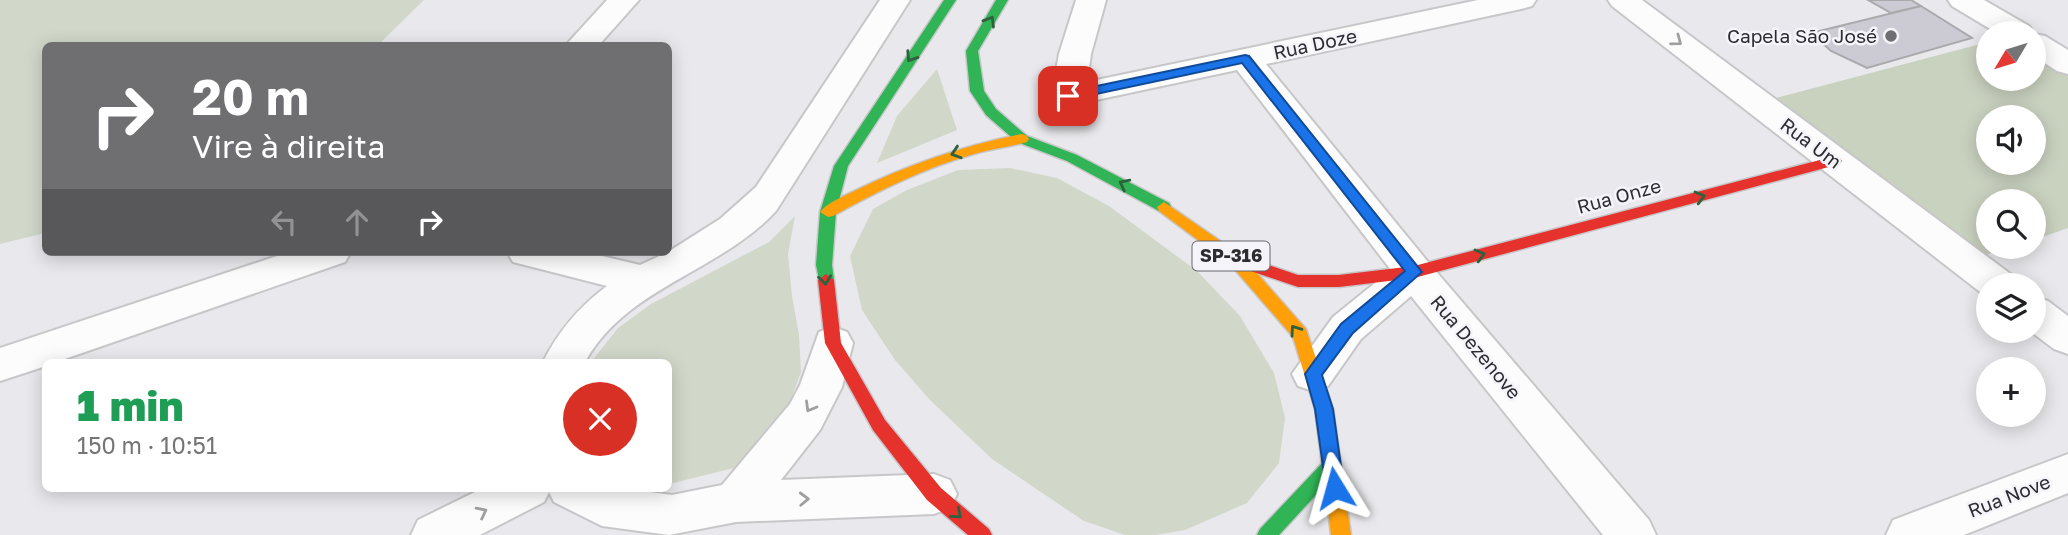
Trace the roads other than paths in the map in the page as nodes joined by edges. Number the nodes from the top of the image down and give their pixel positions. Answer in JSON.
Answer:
{"nodes":[{"id":1,"x":624,"y":0,"type":"edge"},
{"id":2,"x":895,"y":0,"type":"edge"},
{"id":3,"x":950,"y":0,"type":"edge"},
{"id":4,"x":1002,"y":0,"type":"edge"},
{"id":5,"x":1091,"y":0,"type":"edge"},
{"id":6,"x":1521,"y":0,"type":"edge"},
{"id":7,"x":1623,"y":0,"type":"edge"},
{"id":8,"x":1963,"y":0,"type":"edge"},
{"id":9,"x":1998,"y":21,"type":"edge"},
{"id":10,"x":584,"y":42,"type":"edge"},
{"id":11,"x":2046,"y":50,"type":"edge"},
{"id":12,"x":1245,"y":59,"type":"junction"},
{"id":13,"x":2068,"y":64,"type":"edge"},
{"id":14,"x":1023,"y":139,"type":"junction"},
{"id":15,"x":1835,"y":161,"type":"junction"},
{"id":16,"x":828,"y":212,"type":"junction"},
{"id":17,"x":320,"y":256,"type":"edge"},
{"id":18,"x":543,"y":256,"type":"edge"},
{"id":19,"x":1236,"y":260,"type":"junction"},
{"id":20,"x":1414,"y":272,"type":"junction"},
{"id":21,"x":1982,"y":273,"type":"edge"},
{"id":22,"x":643,"y":280,"type":"junction"},
{"id":23,"x":2046,"y":321,"type":"edge"},
{"id":24,"x":2068,"y":338,"type":"edge"},
{"id":25,"x":833,"y":343,"type":"junction"},
{"id":26,"x":565,"y":359,"type":"edge"},
{"id":27,"x":0,"y":365,"type":"edge"},
{"id":28,"x":1313,"y":374,"type":"junction"},
{"id":29,"x":1332,"y":465,"type":"junction"},
{"id":30,"x":2068,"y":473,"type":"edge"},
{"id":31,"x":520,"y":492,"type":"edge"},
{"id":32,"x":577,"y":492,"type":"edge"},
{"id":33,"x":934,"y":494,"type":"junction"},
{"id":34,"x":736,"y":502,"type":"junction"},
{"id":35,"x":435,"y":535,"type":"edge"},
{"id":36,"x":982,"y":535,"type":"edge"},
{"id":37,"x":1267,"y":535,"type":"edge"},
{"id":38,"x":1341,"y":535,"type":"edge"},
{"id":39,"x":1632,"y":535,"type":"edge"},
{"id":40,"x":1910,"y":535,"type":"edge"}],
"edges":[{"from":1,"to":10,"type":"street"},
{"from":2,"to":22,"type":"street"},
{"from":3,"to":16,"type":"main road","one_way":true},
{"from":14,"to":4,"type":"main road","number":"SP-316","one_way":true},
{"from":5,"to":12,"type":"street","name":"Rua Doze"},
{"from":6,"to":12,"type":"street","name":"Rua Doze"},
{"from":7,"to":15,"type":"street","name":"Rua Um","one_way":true},
{"from":8,"to":9,"type":"street"},
{"from":11,"to":13,"type":"street"},
{"from":12,"to":20,"type":"street","name":"Rua Dezenove"},
{"from":14,"to":16,"type":"main road","number":"SP-316","one_way":true},
{"from":19,"to":14,"type":"main road","number":"SP-316","one_way":true},
{"from":20,"to":15,"type":"main road","name":"Rua Onze","one_way":true},
{"from":15,"to":21,"type":"street","name":"Rua Um"},
{"from":16,"to":25,"type":"main road","one_way":true},
{"from":17,"to":27,"type":"street"},
{"from":18,"to":22,"type":"street"},
{"from":19,"to":20,"type":"main road","name":"Rua Onze"},
{"from":28,"to":19,"type":"main road","number":"SP-316","one_way":true},
{"from":20,"to":28,"type":"street"},
{"from":20,"to":39,"type":"street","name":"Rua Dezenove"},
{"from":22,"to":26,"type":"street"},
{"from":23,"to":24,"type":"street"},
{"from":25,"to":33,"type":"main road"},
{"from":25,"to":34,"type":"street","one_way":true},
{"from":28,"to":29,"type":"main road","number":"SP-316"},
{"from":29,"to":37,"type":"main road"},
{"from":29,"to":38,"type":"main road","number":"SP-316"},
{"from":30,"to":40,"type":"street","name":"Rua Nove"},
{"from":35,"to":31,"type":"street","one_way":true},
{"from":32,"to":34,"type":"street"},
{"from":34,"to":33,"type":"street","one_way":true},
{"from":33,"to":36,"type":"main road","one_way":true}]}
